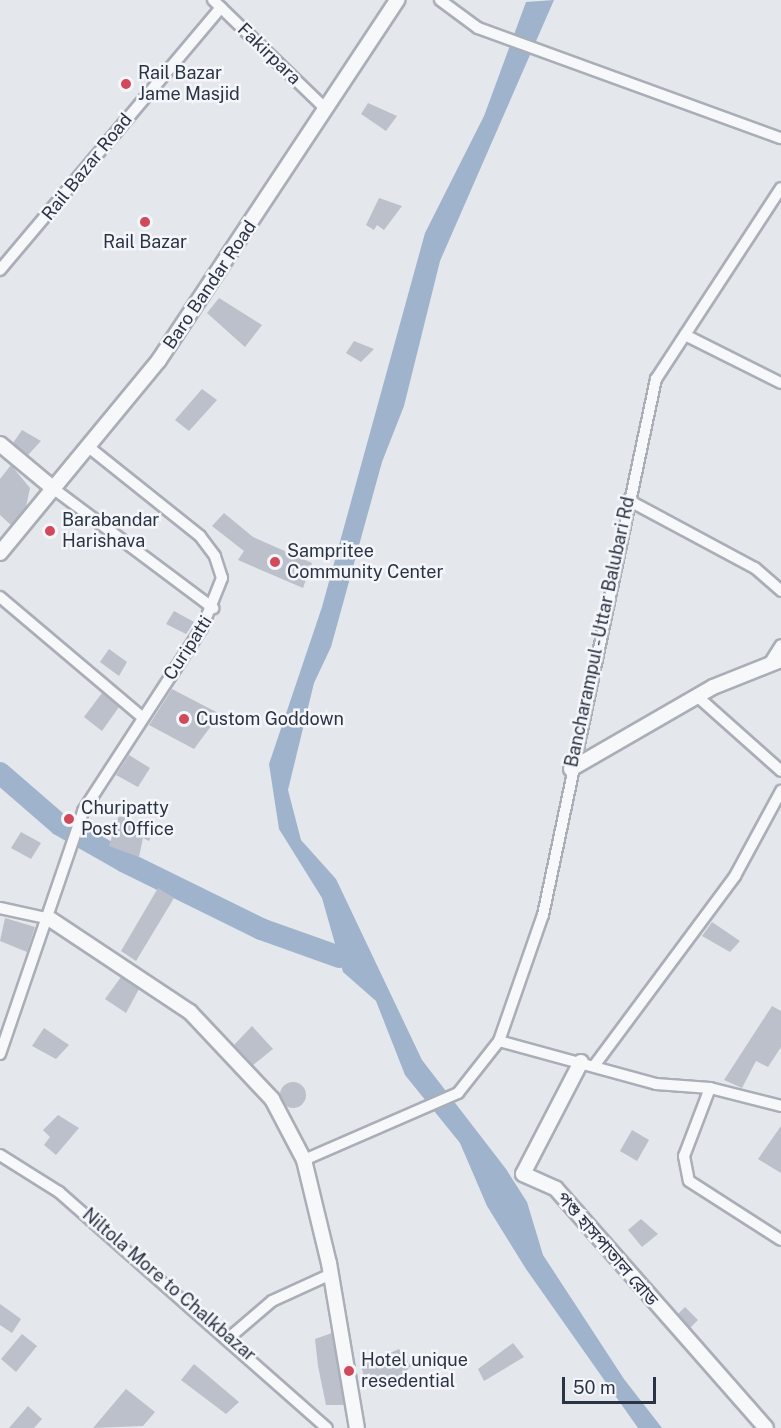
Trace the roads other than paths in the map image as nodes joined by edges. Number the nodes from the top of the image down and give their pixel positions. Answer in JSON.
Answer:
{"nodes":[{"id":1,"x":397,"y":0,"type":"edge"},
{"id":2,"x":440,"y":0,"type":"edge"},
{"id":3,"x":217,"y":4,"type":"edge"},
{"id":4,"x":325,"y":108,"type":"junction"},
{"id":5,"x":781,"y":138,"type":"edge"},
{"id":6,"x":781,"y":188,"type":"edge"},
{"id":7,"x":0,"y":270,"type":"edge"},
{"id":8,"x":685,"y":335,"type":"junction"},
{"id":9,"x":781,"y":383,"type":"edge"},
{"id":10,"x":0,"y":444,"type":"edge"},
{"id":11,"x":91,"y":449,"type":"junction"},
{"id":12,"x":54,"y":489,"type":"junction"},
{"id":13,"x":627,"y":500,"type":"junction"},
{"id":14,"x":0,"y":553,"type":"edge"},
{"id":15,"x":781,"y":591,"type":"edge"},
{"id":16,"x":0,"y":597,"type":"edge"},
{"id":17,"x":213,"y":608,"type":"junction"},
{"id":18,"x":781,"y":645,"type":"edge"},
{"id":19,"x":775,"y":662,"type":"edge"},
{"id":20,"x":699,"y":697,"type":"junction"},
{"id":21,"x":142,"y":717,"type":"junction"},
{"id":22,"x":571,"y":769,"type":"junction"},
{"id":23,"x":781,"y":771,"type":"edge"},
{"id":24,"x":781,"y":791,"type":"edge"},
{"id":25,"x":0,"y":908,"type":"edge"},
{"id":26,"x":50,"y":919,"type":"junction"},
{"id":27,"x":499,"y":1041,"type":"junction"},
{"id":28,"x":0,"y":1054,"type":"edge"},
{"id":29,"x":588,"y":1064,"type":"junction"},
{"id":30,"x":710,"y":1088,"type":"junction"},
{"id":31,"x":781,"y":1106,"type":"edge"},
{"id":32,"x":0,"y":1155,"type":"edge"},
{"id":33,"x":304,"y":1160,"type":"junction"},
{"id":34,"x":781,"y":1240,"type":"edge"},
{"id":35,"x":331,"y":1274,"type":"junction"},
{"id":36,"x":230,"y":1337,"type":"junction"},
{"id":37,"x":327,"y":1428,"type":"edge"},
{"id":38,"x":357,"y":1428,"type":"edge"},
{"id":39,"x":766,"y":1428,"type":"edge"}],
"edges":[{"from":1,"to":4,"type":"street","name":"Baro Bandar Road"},
{"from":2,"to":5,"type":"street"},
{"from":3,"to":4,"type":"street","name":"Fakirpara"},
{"from":3,"to":7,"type":"street","name":"Rail Bazar Road"},
{"from":4,"to":11,"type":"street","name":"Baro Bandar Road"},
{"from":6,"to":8,"type":"street","name":"Bancharampul - Uttar Balubari Rd"},
{"from":8,"to":9,"type":"street"},
{"from":8,"to":13,"type":"street","name":"Bancharampul - Uttar Balubari Rd"},
{"from":10,"to":12,"type":"street"},
{"from":11,"to":12,"type":"street","name":"Baro Bandar Road"},
{"from":11,"to":17,"type":"street","name":"Curipatti"},
{"from":12,"to":14,"type":"street","name":"Baro Bandar Road"},
{"from":12,"to":17,"type":"street"},
{"from":13,"to":15,"type":"street"},
{"from":13,"to":22,"type":"street","name":"Bancharampul - Uttar Balubari Rd"},
{"from":16,"to":21,"type":"street"},
{"from":17,"to":21,"type":"street","name":"Curipatti"},
{"from":18,"to":19,"type":"street"},
{"from":19,"to":20,"type":"street"},
{"from":20,"to":22,"type":"street"},
{"from":20,"to":23,"type":"street"},
{"from":21,"to":26,"type":"street","name":"Curipatti"},
{"from":22,"to":27,"type":"street","name":"Bancharampul - Uttar Balubari Rd"},
{"from":24,"to":29,"type":"street"},
{"from":25,"to":26,"type":"street"},
{"from":26,"to":28,"type":"street","name":"Curipatti"},
{"from":26,"to":33,"type":"street"},
{"from":27,"to":29,"type":"street"},
{"from":27,"to":33,"type":"street","name":"Bancharampul - Uttar Balubari Rd"},
{"from":29,"to":30,"type":"street"},
{"from":29,"to":39,"type":"street","name":"পশু হাসপাতাল রোড"},
{"from":30,"to":31,"type":"street"},
{"from":30,"to":34,"type":"street"},
{"from":32,"to":36,"type":"street","name":"Niltola More to Chalkbazar"},
{"from":33,"to":35,"type":"street"},
{"from":35,"to":36,"type":"street"},
{"from":35,"to":38,"type":"street"},
{"from":36,"to":37,"type":"street","name":"Niltola More to Chalkbazar"}]}
